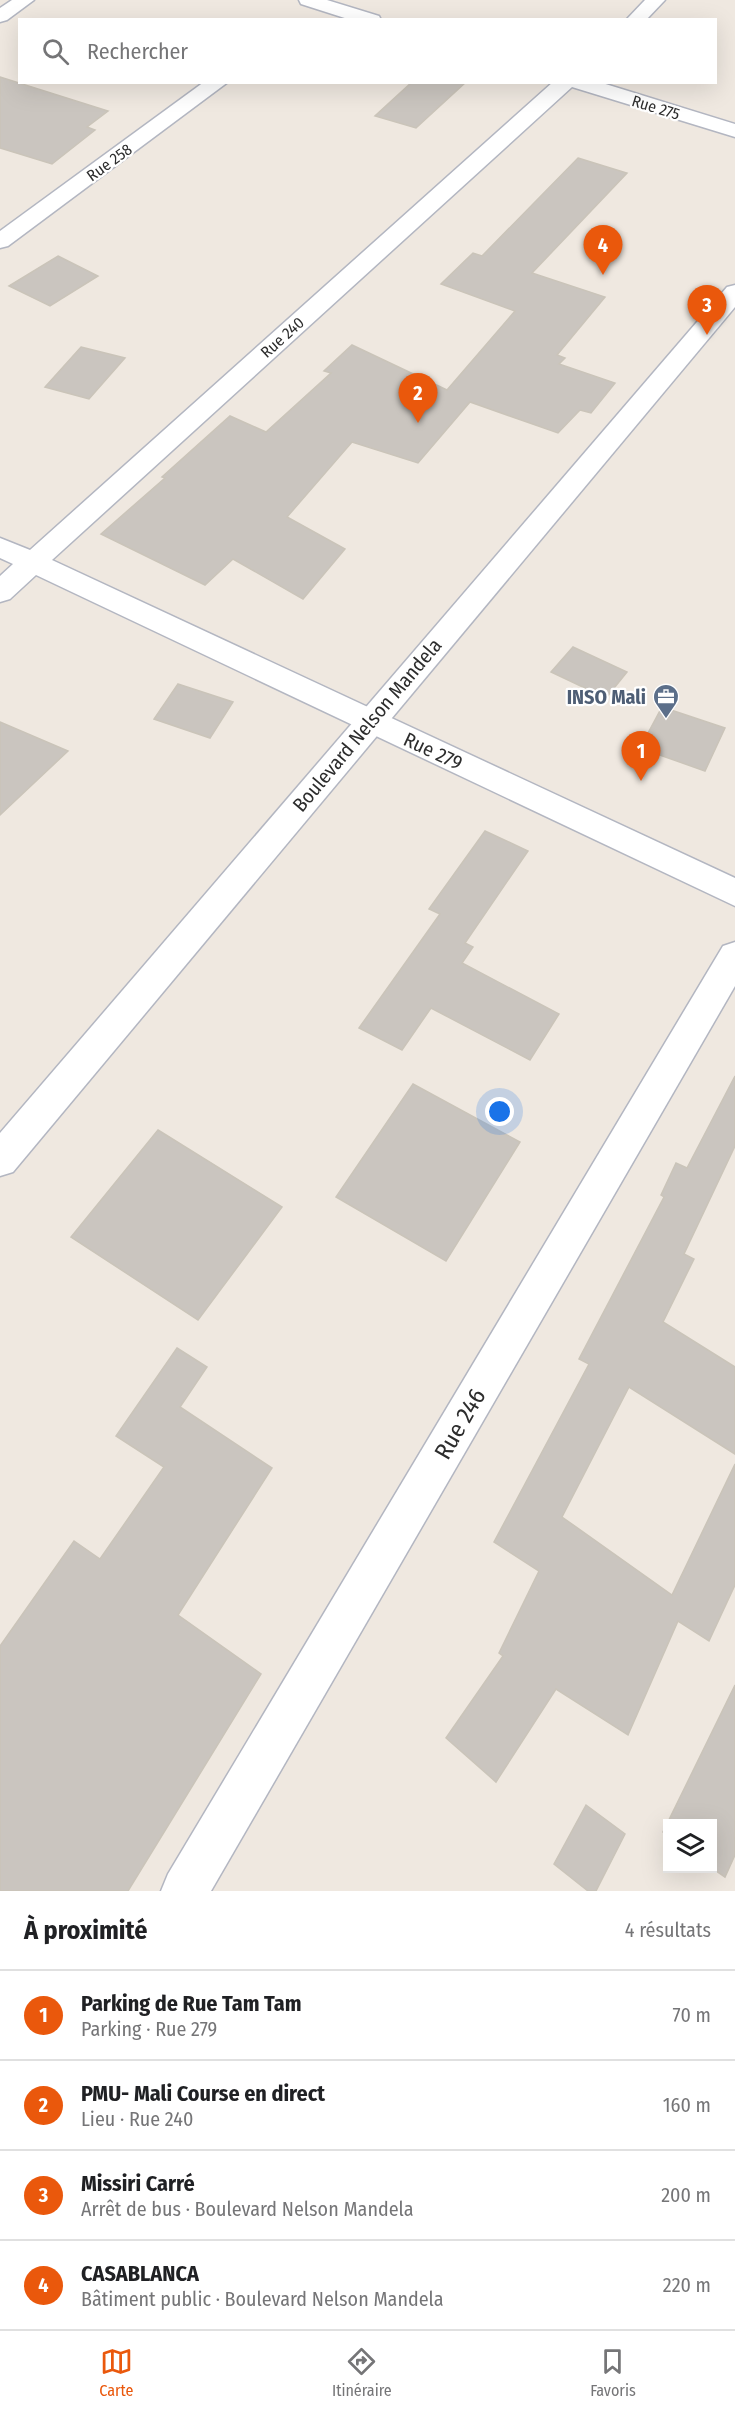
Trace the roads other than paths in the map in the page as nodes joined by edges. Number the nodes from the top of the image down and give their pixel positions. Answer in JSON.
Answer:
{"nodes":[{"id":1,"x":26,"y":0,"type":"edge"},
{"id":2,"x":656,"y":0,"type":"edge"},
{"id":3,"x":321,"y":2,"type":"edge"},
{"id":4,"x":0,"y":16,"type":"edge"},
{"id":5,"x":306,"y":18,"type":"edge"},
{"id":6,"x":366,"y":18,"type":"edge"},
{"id":7,"x":636,"y":18,"type":"edge"},
{"id":8,"x":215,"y":84,"type":"edge"},
{"id":9,"x":563,"y":84,"type":"edge"},
{"id":10,"x":583,"y":84,"type":"edge"},
{"id":11,"x":735,"y":131,"type":"edge"},
{"id":12,"x":0,"y":241,"type":"edge"},
{"id":13,"x":735,"y":292,"type":"edge"},
{"id":14,"x":0,"y":547,"type":"edge"},
{"id":15,"x":33,"y":562,"type":"junction"},
{"id":16,"x":0,"y":592,"type":"edge"},
{"id":17,"x":370,"y":721,"type":"junction"},
{"id":18,"x":735,"y":893,"type":"edge"},
{"id":19,"x":735,"y":956,"type":"edge"},
{"id":20,"x":0,"y":1160,"type":"edge"},
{"id":21,"x":185,"y":1891,"type":"edge"}],
"edges":[{"from":1,"to":4,"type":"street"},
{"from":2,"to":7,"type":"street"},
{"from":3,"to":5,"type":"street"},
{"from":3,"to":6,"type":"street"},
{"from":8,"to":12,"type":"street","name":"Rue 258"},
{"from":9,"to":15,"type":"street","name":"Rue 240"},
{"from":10,"to":11,"type":"street","name":"Rue 275"},
{"from":13,"to":17,"type":"street","name":"Boulevard Nelson Mandela"},
{"from":14,"to":15,"type":"street","name":"Rue 279"},
{"from":15,"to":16,"type":"street","name":"Rue 240"},
{"from":15,"to":17,"type":"street","name":"Rue 279"},
{"from":17,"to":18,"type":"street","name":"Rue 279"},
{"from":17,"to":20,"type":"street","name":"Boulevard Nelson Mandela"},
{"from":19,"to":21,"type":"street","name":"Rue 246"}]}
